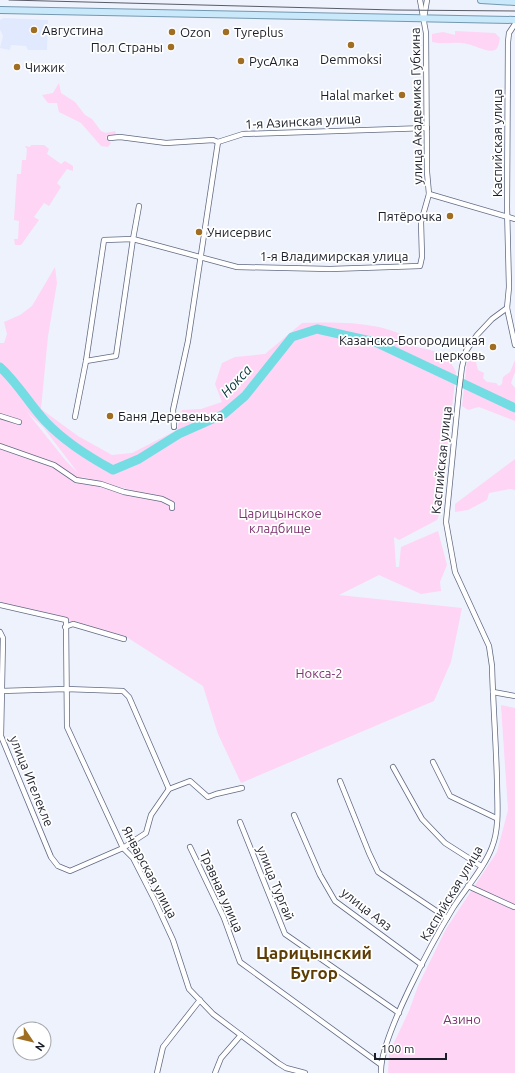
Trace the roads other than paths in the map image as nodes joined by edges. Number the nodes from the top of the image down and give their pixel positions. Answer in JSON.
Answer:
{"nodes":[{"id":1,"x":420,"y":0,"type":"edge"},
{"id":2,"x":427,"y":0,"type":"edge"},
{"id":3,"x":481,"y":0,"type":"edge"},
{"id":4,"x":515,"y":2,"type":"edge"},
{"id":5,"x":0,"y":10,"type":"edge"},
{"id":6,"x":424,"y":18,"type":"junction"},
{"id":7,"x":515,"y":20,"type":"edge"},
{"id":8,"x":515,"y":24,"type":"edge"},
{"id":9,"x":427,"y":128,"type":"junction"},
{"id":10,"x":110,"y":138,"type":"dead end"},
{"id":11,"x":218,"y":142,"type":"junction"},
{"id":12,"x":429,"y":194,"type":"junction"},
{"id":13,"x":139,"y":206,"type":"dead end"},
{"id":14,"x":508,"y":217,"type":"junction"},
{"id":15,"x":515,"y":219,"type":"edge"},
{"id":16,"x":132,"y":239,"type":"junction"},
{"id":17,"x":200,"y":258,"type":"junction"},
{"id":18,"x":507,"y":308,"type":"junction"},
{"id":19,"x":515,"y":345,"type":"edge"},
{"id":20,"x":86,"y":361,"type":"junction"},
{"id":21,"x":0,"y":416,"type":"edge"},
{"id":22,"x":75,"y":417,"type":"dead end"},
{"id":23,"x":19,"y":422,"type":"dead end"},
{"id":24,"x":174,"y":427,"type":"dead end"},
{"id":25,"x":0,"y":446,"type":"edge"},
{"id":26,"x":172,"y":508,"type":"dead end"},
{"id":27,"x":0,"y":605,"type":"edge"},
{"id":28,"x":65,"y":627,"type":"junction"},
{"id":29,"x":0,"y":632,"type":"edge"},
{"id":30,"x":124,"y":639,"type":"dead end"},
{"id":31,"x":66,"y":689,"type":"junction"},
{"id":32,"x":1,"y":691,"type":"edge"},
{"id":33,"x":493,"y":692,"type":"junction"},
{"id":34,"x":515,"y":696,"type":"edge"},
{"id":35,"x":433,"y":762,"type":"dead end"},
{"id":36,"x":392,"y":767,"type":"dead end"},
{"id":37,"x":340,"y":781,"type":"dead end"},
{"id":38,"x":242,"y":788,"type":"dead end"},
{"id":39,"x":169,"y":789,"type":"junction"},
{"id":40,"x":294,"y":814,"type":"dead end"},
{"id":41,"x":496,"y":818,"type":"junction"},
{"id":42,"x":240,"y":822,"type":"dead end"},
{"id":43,"x":190,"y":846,"type":"dead end"},
{"id":44,"x":123,"y":848,"type":"junction"},
{"id":45,"x":481,"y":866,"type":"junction"},
{"id":46,"x":468,"y":886,"type":"junction"},
{"id":47,"x":514,"y":906,"type":"edge"},
{"id":48,"x":447,"y":918,"type":"junction"},
{"id":49,"x":422,"y":964,"type":"junction"},
{"id":50,"x":200,"y":1000,"type":"junction"},
{"id":51,"x":399,"y":1013,"type":"junction"},
{"id":52,"x":241,"y":1035,"type":"junction"},
{"id":53,"x":380,"y":1064,"type":"junction"},
{"id":54,"x":157,"y":1073,"type":"edge"},
{"id":55,"x":215,"y":1073,"type":"edge"},
{"id":56,"x":305,"y":1073,"type":"edge"},
{"id":57,"x":381,"y":1073,"type":"edge"}],
"edges":[{"from":1,"to":6,"type":"street","name":"улица Академика Губкина"},
{"from":2,"to":6,"type":"street","name":"улица Академика Губкина"},
{"from":3,"to":4,"type":"main road"},
{"from":5,"to":6,"type":"main road"},
{"from":6,"to":7,"type":"main road"},
{"from":6,"to":9,"type":"street","name":"улица Академика Губкина"},
{"from":8,"to":14,"type":"street","name":"Каспийская улица"},
{"from":9,"to":11,"type":"street","name":"1-я Азинская улица"},
{"from":9,"to":12,"type":"street","name":"улица Академика Губкина"},
{"from":10,"to":11,"type":"street","name":"1-я Азинская улица"},
{"from":11,"to":17,"type":"street"},
{"from":12,"to":14,"type":"street"},
{"from":12,"to":17,"type":"street","name":"1-я Владимирская улица"},
{"from":13,"to":16,"type":"street"},
{"from":14,"to":15,"type":"street"},
{"from":14,"to":18,"type":"street","name":"Каспийская улица"},
{"from":16,"to":17,"type":"street"},
{"from":16,"to":20,"type":"street"},
{"from":16,"to":20,"type":"street"},
{"from":17,"to":24,"type":"street"},
{"from":18,"to":19,"type":"street"},
{"from":18,"to":33,"type":"street","name":"Каспийская улица"},
{"from":20,"to":22,"type":"street"},
{"from":21,"to":23,"type":"street"},
{"from":25,"to":26,"type":"street"},
{"from":27,"to":28,"type":"street","name":"Январская улица"},
{"from":28,"to":30,"type":"street"},
{"from":28,"to":31,"type":"street","name":"Январская улица"},
{"from":29,"to":32,"type":"street","name":"улица Игелекле"},
{"from":31,"to":32,"type":"street"},
{"from":31,"to":39,"type":"street"},
{"from":31,"to":44,"type":"street","name":"Январская улица"},
{"from":32,"to":44,"type":"street","name":"улица Игелекле"},
{"from":33,"to":34,"type":"street"},
{"from":33,"to":41,"type":"street","name":"Каспийская улица"},
{"from":35,"to":41,"type":"street"},
{"from":36,"to":45,"type":"street"},
{"from":37,"to":48,"type":"street"},
{"from":38,"to":39,"type":"street"},
{"from":39,"to":44,"type":"street","name":"улица Игелекле"},
{"from":40,"to":49,"type":"street","name":"улица Аяз"},
{"from":41,"to":45,"type":"street","name":"Каспийская улица"},
{"from":42,"to":51,"type":"street","name":"улица Тургай"},
{"from":43,"to":53,"type":"street","name":"Травная улица"},
{"from":44,"to":50,"type":"street","name":"Январская улица"},
{"from":45,"to":46,"type":"street","name":"Каспийская улица"},
{"from":46,"to":47,"type":"street"},
{"from":46,"to":48,"type":"street","name":"Каспийская улица"},
{"from":48,"to":49,"type":"street","name":"Каспийская улица"},
{"from":49,"to":51,"type":"street","name":"Каспийская улица"},
{"from":50,"to":52,"type":"street","name":"Январская улица"},
{"from":50,"to":54,"type":"street"},
{"from":51,"to":53,"type":"street","name":"Каспийская улица"},
{"from":52,"to":55,"type":"street"},
{"from":52,"to":56,"type":"street","name":"Январская улица"},
{"from":53,"to":57,"type":"street","name":"Каспийская улица"}]}
